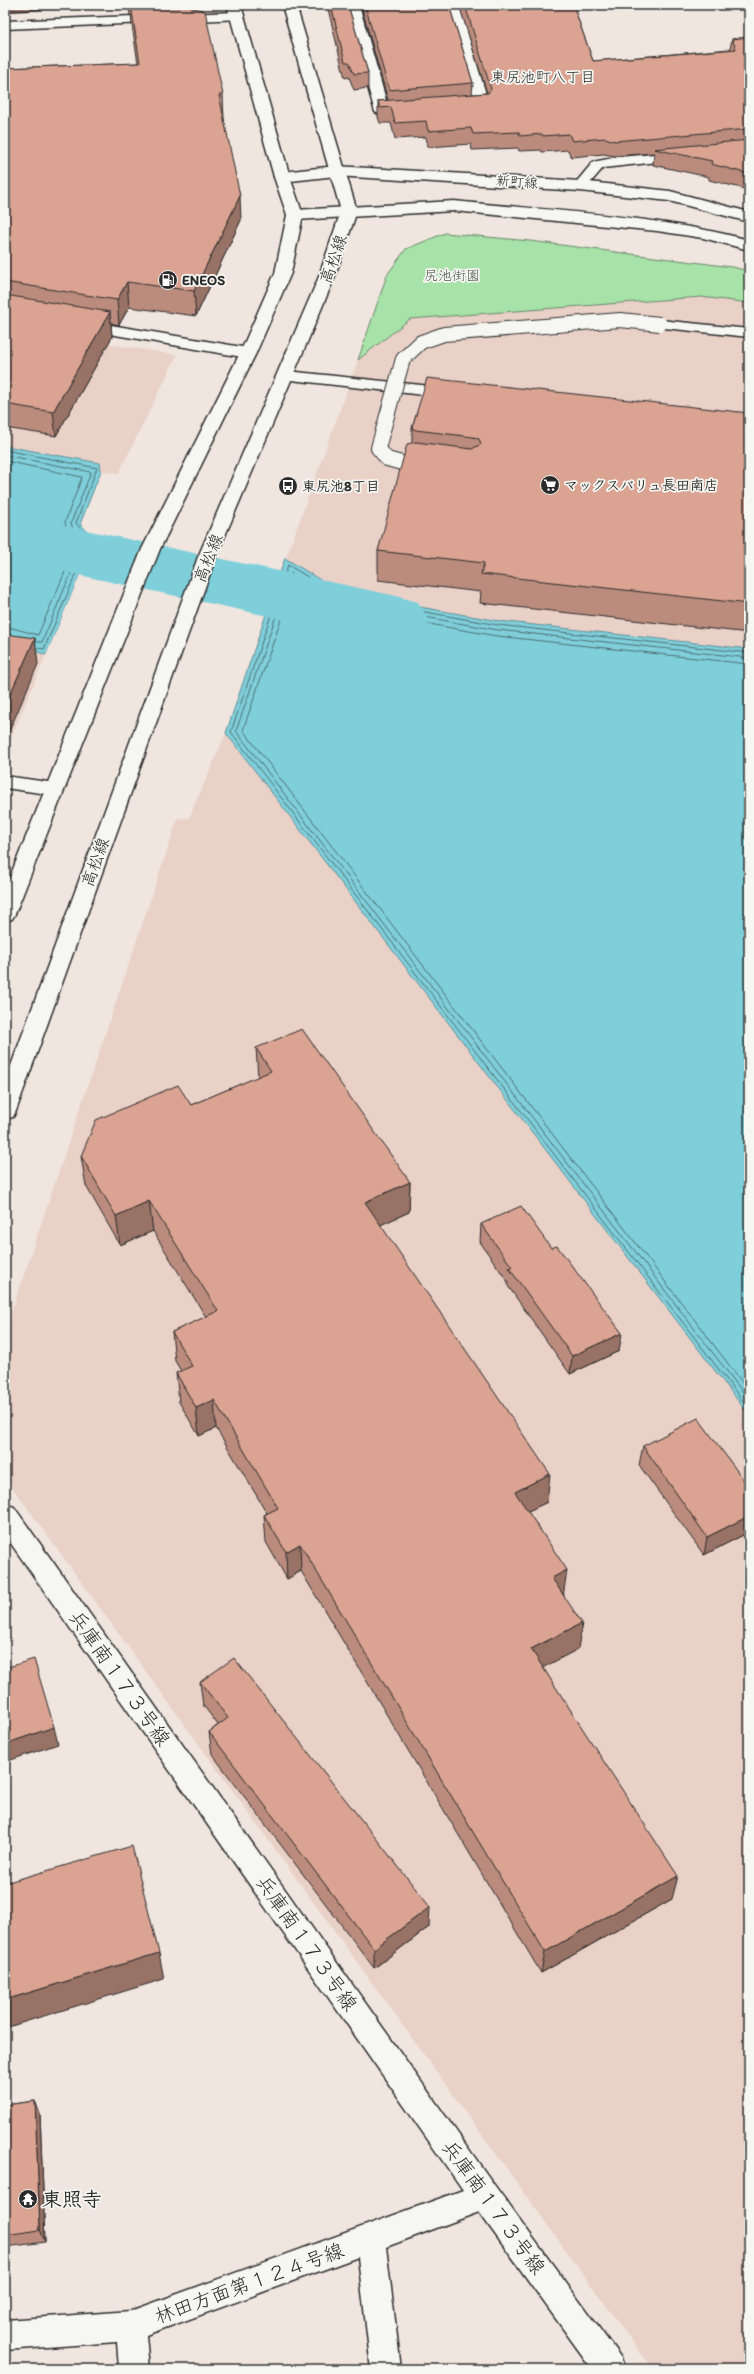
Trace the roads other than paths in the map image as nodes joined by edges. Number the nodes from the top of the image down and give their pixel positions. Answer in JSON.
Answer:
{"nodes":[{"id":1,"x":289,"y":5,"type":"edge"},
{"id":2,"x":292,"y":5,"type":"edge"},
{"id":3,"x":352,"y":5,"type":"edge"},
{"id":4,"x":452,"y":5,"type":"edge"},
{"id":5,"x":236,"y":10,"type":"edge"},
{"id":6,"x":5,"y":25,"type":"edge"},
{"id":7,"x":452,"y":106,"type":"edge"},
{"id":8,"x":413,"y":110,"type":"edge"},
{"id":9,"x":695,"y":154,"type":"edge"},
{"id":10,"x":336,"y":171,"type":"junction"},
{"id":11,"x":282,"y":177,"type":"junction"},
{"id":12,"x":580,"y":186,"type":"junction"},
{"id":13,"x":349,"y":212,"type":"junction"},
{"id":14,"x":296,"y":215,"type":"junction"},
{"id":15,"x":749,"y":217,"type":"edge"},
{"id":16,"x":749,"y":245,"type":"edge"},
{"id":17,"x":68,"y":323,"type":"edge"},
{"id":18,"x":749,"y":333,"type":"edge"},
{"id":19,"x":248,"y":353,"type":"junction"},
{"id":20,"x":287,"y":376,"type":"junction"},
{"id":21,"x":461,"y":394,"type":"edge"},
{"id":22,"x":417,"y":466,"type":"edge"},
{"id":23,"x":5,"y":782,"type":"edge"},
{"id":24,"x":55,"y":789,"type":"junction"},
{"id":25,"x":5,"y":914,"type":"edge"},
{"id":26,"x":5,"y":1111,"type":"edge"},
{"id":27,"x":5,"y":1515,"type":"edge"},
{"id":28,"x":485,"y":2196,"type":"junction"},
{"id":29,"x":370,"y":2238,"type":"junction"},
{"id":30,"x":131,"y":2326,"type":"junction"},
{"id":31,"x":5,"y":2335,"type":"edge"},
{"id":32,"x":134,"y":2369,"type":"edge"},
{"id":33,"x":386,"y":2369,"type":"edge"},
{"id":34,"x":610,"y":2369,"type":"edge"}],
"edges":[{"from":1,"to":2,"type":"main road"},
{"from":1,"to":10,"type":"main road","name":"高松線"},
{"from":3,"to":8,"type":"main road"},
{"from":4,"to":7,"type":"main road"},
{"from":5,"to":6,"type":"main road"},
{"from":5,"to":11,"type":"main road"},
{"from":9,"to":12,"type":"lane"},
{"from":10,"to":11,"type":"main road","name":"新町線"},
{"from":10,"to":12,"type":"main road","name":"新町線"},
{"from":10,"to":13,"type":"main road","name":"高松線"},
{"from":11,"to":14,"type":"main road"},
{"from":12,"to":15,"type":"main road","name":"新町線"},
{"from":13,"to":14,"type":"main road","name":"新町線"},
{"from":13,"to":16,"type":"main road","name":"新町線"},
{"from":13,"to":20,"type":"main road","name":"高松線"},
{"from":14,"to":19,"type":"main road"},
{"from":17,"to":19,"type":"main road"},
{"from":18,"to":22,"type":"lane","bridge":true},
{"from":19,"to":24,"type":"main road"},
{"from":20,"to":21,"type":"lane"},
{"from":20,"to":26,"type":"main road","name":"高松線"},
{"from":23,"to":24,"type":"lane"},
{"from":24,"to":25,"type":"main road"},
{"from":27,"to":28,"type":"main road","name":"兵庫南１７３号線"},
{"from":28,"to":29,"type":"main road","name":"林田方面第１２４号線"},
{"from":28,"to":34,"type":"main road","name":"兵庫南１７３号線"},
{"from":29,"to":30,"type":"main road","name":"林田方面第１２４号線"},
{"from":29,"to":33,"type":"main road"},
{"from":30,"to":31,"type":"main road","name":"林田方面第１２４号線"},
{"from":30,"to":32,"type":"main road"}]}
